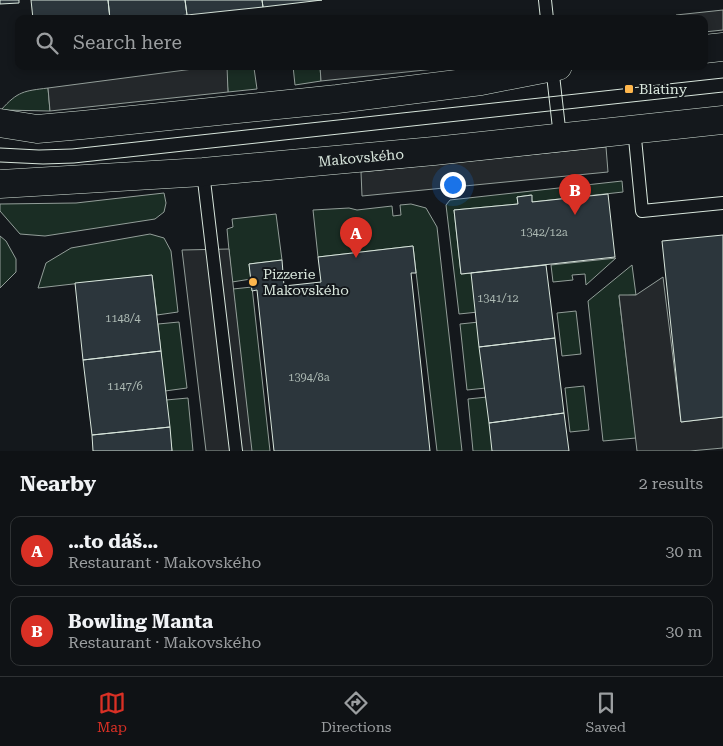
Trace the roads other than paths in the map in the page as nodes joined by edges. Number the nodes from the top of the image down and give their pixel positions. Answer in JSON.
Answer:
{"nodes":[{"id":1,"x":545,"y":0,"type":"edge"},
{"id":2,"x":547,"y":15,"type":"edge"},
{"id":3,"x":723,"y":47,"type":"edge"},
{"id":4,"x":708,"y":49,"type":"edge"},
{"id":5,"x":538,"y":70,"type":"edge"},
{"id":6,"x":554,"y":70,"type":"edge"},
{"id":7,"x":723,"y":120,"type":"edge"},
{"id":8,"x":0,"y":123,"type":"edge"},
{"id":9,"x":634,"y":128,"type":"junction"},
{"id":10,"x":560,"y":137,"type":"junction"},
{"id":11,"x":203,"y":172,"type":"junction"},
{"id":12,"x":0,"y":184,"type":"edge"},
{"id":13,"x":723,"y":203,"type":"edge"},
{"id":14,"x":236,"y":451,"type":"edge"}],
"edges":[{"from":1,"to":2,"type":"lane"},
{"from":3,"to":4,"type":"street"},
{"from":5,"to":8,"type":"street"},
{"from":6,"to":10,"type":"lane"},
{"from":7,"to":9,"type":"street","name":"Makovského"},
{"from":9,"to":10,"type":"street","name":"Makovského"},
{"from":9,"to":13,"type":"lane"},
{"from":10,"to":11,"type":"street","name":"Makovského"},
{"from":11,"to":12,"type":"street","name":"Makovského"},
{"from":11,"to":14,"type":"lane"}]}
